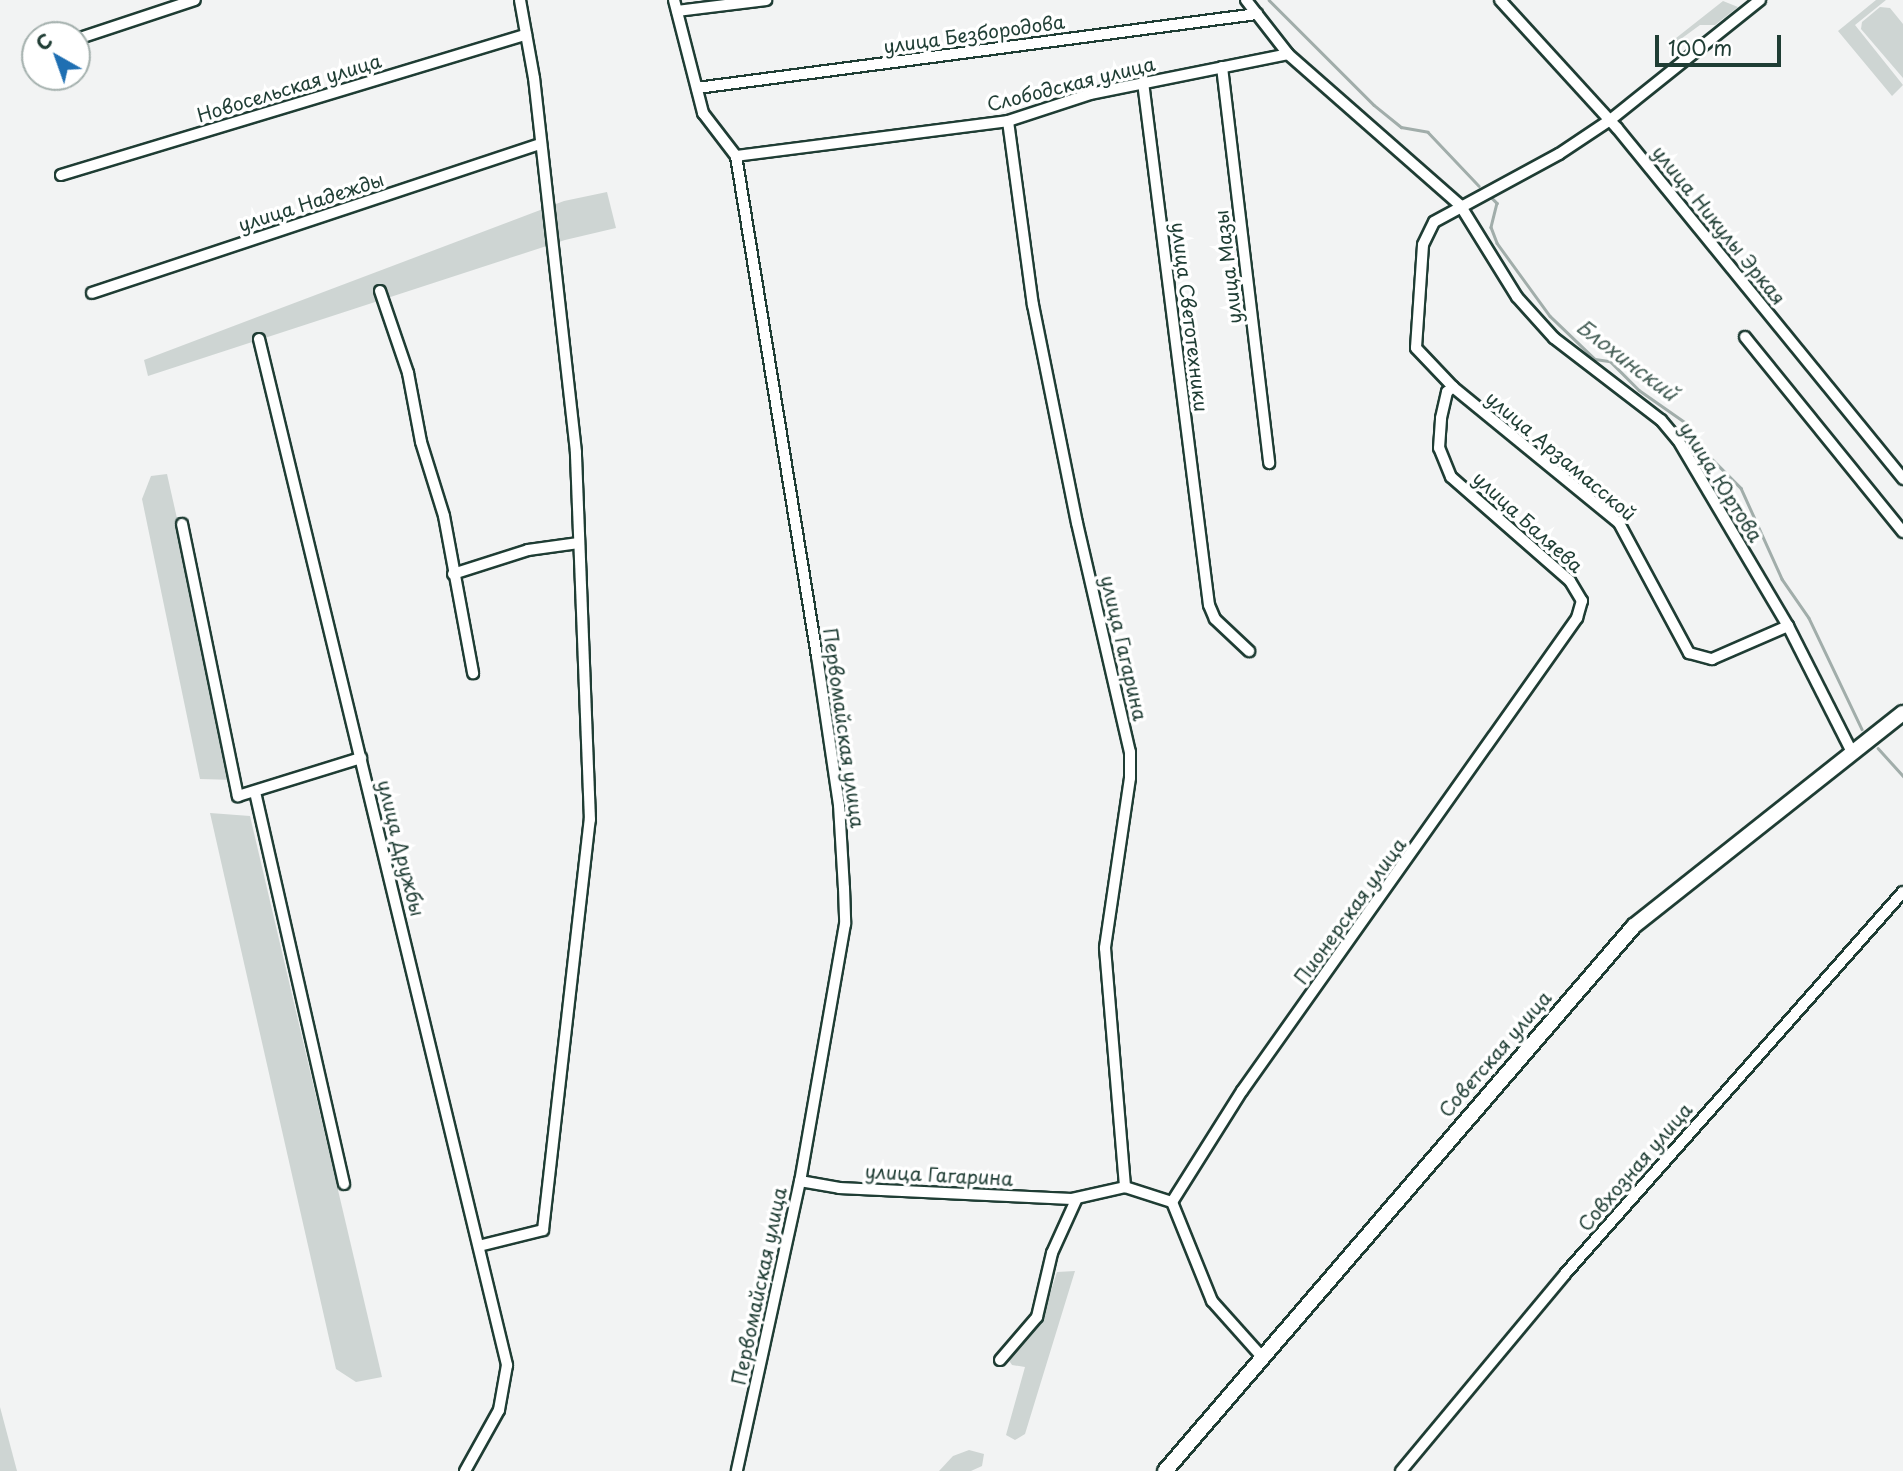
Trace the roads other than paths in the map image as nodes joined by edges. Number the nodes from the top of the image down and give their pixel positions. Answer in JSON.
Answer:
{"nodes":[{"id":1,"x":195,"y":0,"type":"edge"},
{"id":2,"x":520,"y":0,"type":"edge"},
{"id":3,"x":766,"y":0,"type":"edge"},
{"id":4,"x":1246,"y":0,"type":"edge"},
{"id":5,"x":1500,"y":0,"type":"edge"},
{"id":6,"x":1760,"y":0,"type":"edge"},
{"id":7,"x":676,"y":6,"type":"edge"},
{"id":8,"x":1257,"y":14,"type":"junction"},
{"id":9,"x":91,"y":34,"type":"edge"},
{"id":10,"x":526,"y":35,"type":"junction"},
{"id":11,"x":1288,"y":54,"type":"junction"},
{"id":12,"x":1222,"y":67,"type":"junction"},
{"id":13,"x":1143,"y":82,"type":"junction"},
{"id":14,"x":696,"y":88,"type":"junction"},
{"id":15,"x":1610,"y":120,"type":"junction"},
{"id":16,"x":1007,"y":121,"type":"junction"},
{"id":17,"x":541,"y":144,"type":"junction"},
{"id":18,"x":736,"y":156,"type":"junction"},
{"id":19,"x":61,"y":175,"type":"dead end"},
{"id":20,"x":1460,"y":205,"type":"junction"},
{"id":21,"x":380,"y":291,"type":"dead end"},
{"id":22,"x":92,"y":293,"type":"dead end"},
{"id":23,"x":1745,"y":337,"type":"dead end"},
{"id":24,"x":259,"y":339,"type":"dead end"},
{"id":25,"x":1453,"y":387,"type":"junction"},
{"id":26,"x":1269,"y":463,"type":"dead end"},
{"id":27,"x":1903,"y":479,"type":"edge"},
{"id":28,"x":182,"y":524,"type":"dead end"},
{"id":29,"x":1903,"y":532,"type":"edge"},
{"id":30,"x":579,"y":543,"type":"junction"},
{"id":31,"x":453,"y":573,"type":"junction"},
{"id":32,"x":1787,"y":626,"type":"junction"},
{"id":33,"x":1563,"y":644,"type":"joint"},
{"id":34,"x":1250,"y":650,"type":"dead end"},
{"id":35,"x":473,"y":673,"type":"dead end"},
{"id":36,"x":1903,"y":713,"type":"edge"},
{"id":37,"x":1852,"y":752,"type":"junction"},
{"id":38,"x":361,"y":758,"type":"junction"},
{"id":39,"x":254,"y":792,"type":"junction"},
{"id":40,"x":1903,"y":892,"type":"edge"},
{"id":41,"x":800,"y":1181,"type":"junction"},
{"id":42,"x":344,"y":1184,"type":"dead end"},
{"id":43,"x":1125,"y":1187,"type":"junction"},
{"id":44,"x":1077,"y":1198,"type":"junction"},
{"id":45,"x":1172,"y":1202,"type":"junction"},
{"id":46,"x":479,"y":1246,"type":"junction"},
{"id":47,"x":1263,"y":1358,"type":"junction"},
{"id":48,"x":1000,"y":1360,"type":"dead end"},
{"id":49,"x":465,"y":1471,"type":"edge"},
{"id":50,"x":737,"y":1471,"type":"edge"},
{"id":51,"x":1165,"y":1471,"type":"edge"},
{"id":52,"x":1401,"y":1471,"type":"edge"}],
"edges":[{"from":1,"to":9,"type":"street"},
{"from":2,"to":10,"type":"street"},
{"from":3,"to":7,"type":"street"},
{"from":4,"to":8,"type":"street","name":"улица Юртова"},
{"from":5,"to":15,"type":"street","name":"улица Никулы Эркая"},
{"from":6,"to":15,"type":"street","name":"улица Арзамасской"},
{"from":7,"to":14,"type":"street"},
{"from":8,"to":11,"type":"street","name":"улица Юртова"},
{"from":8,"to":14,"type":"street","name":"улица Безбородова"},
{"from":10,"to":17,"type":"street"},
{"from":10,"to":19,"type":"street","name":"Новосельская улица"},
{"from":11,"to":12,"type":"street","name":"Слободская улица"},
{"from":11,"to":20,"type":"street","name":"улица Юртова"},
{"from":12,"to":13,"type":"street","name":"Слободская улица"},
{"from":12,"to":26,"type":"street","name":"улица Мазы"},
{"from":13,"to":16,"type":"street","name":"Слободская улица"},
{"from":13,"to":34,"type":"street","name":"улица Светотехники"},
{"from":14,"to":18,"type":"street"},
{"from":15,"to":20,"type":"street","name":"улица Арзамасской"},
{"from":15,"to":27,"type":"street","name":"улица Никулы Эркая"},
{"from":16,"to":18,"type":"street","name":"Слободская улица"},
{"from":16,"to":43,"type":"street","name":"улица Гагарина"},
{"from":17,"to":22,"type":"street","name":"улица Надежды"},
{"from":17,"to":30,"type":"street"},
{"from":18,"to":41,"type":"street","name":"Первомайская улица"},
{"from":20,"to":25,"type":"street","name":"улица Арзамасской"},
{"from":20,"to":32,"type":"street","name":"улица Юртова"},
{"from":21,"to":31,"type":"street"},
{"from":23,"to":29,"type":"street"},
{"from":24,"to":38,"type":"street","name":"улица Дружбы"},
{"from":25,"to":32,"type":"street","name":"улица Арзамасской"},
{"from":25,"to":33,"type":"street","name":"улица Баляева"},
{"from":28,"to":39,"type":"street"},
{"from":30,"to":31,"type":"street"},
{"from":30,"to":46,"type":"street"},
{"from":31,"to":35,"type":"street"},
{"from":32,"to":37,"type":"street","name":"улица Юртова"},
{"from":33,"to":45,"type":"street","name":"Пионерская улица"},
{"from":36,"to":37,"type":"main road","name":"Советская улица"},
{"from":37,"to":47,"type":"main road","name":"Советская улица"},
{"from":38,"to":39,"type":"street"},
{"from":38,"to":46,"type":"street","name":"улица Дружбы"},
{"from":39,"to":42,"type":"street"},
{"from":40,"to":52,"type":"street","name":"Совхозная улица"},
{"from":41,"to":44,"type":"street","name":"улица Гагарина"},
{"from":41,"to":50,"type":"street","name":"Первомайская улица"},
{"from":43,"to":44,"type":"street","name":"улица Гагарина"},
{"from":43,"to":45,"type":"street"},
{"from":44,"to":48,"type":"street"},
{"from":45,"to":47,"type":"street"},
{"from":46,"to":49,"type":"street","name":"улица Дружбы"},
{"from":47,"to":51,"type":"main road","name":"Советская улица"}]}
